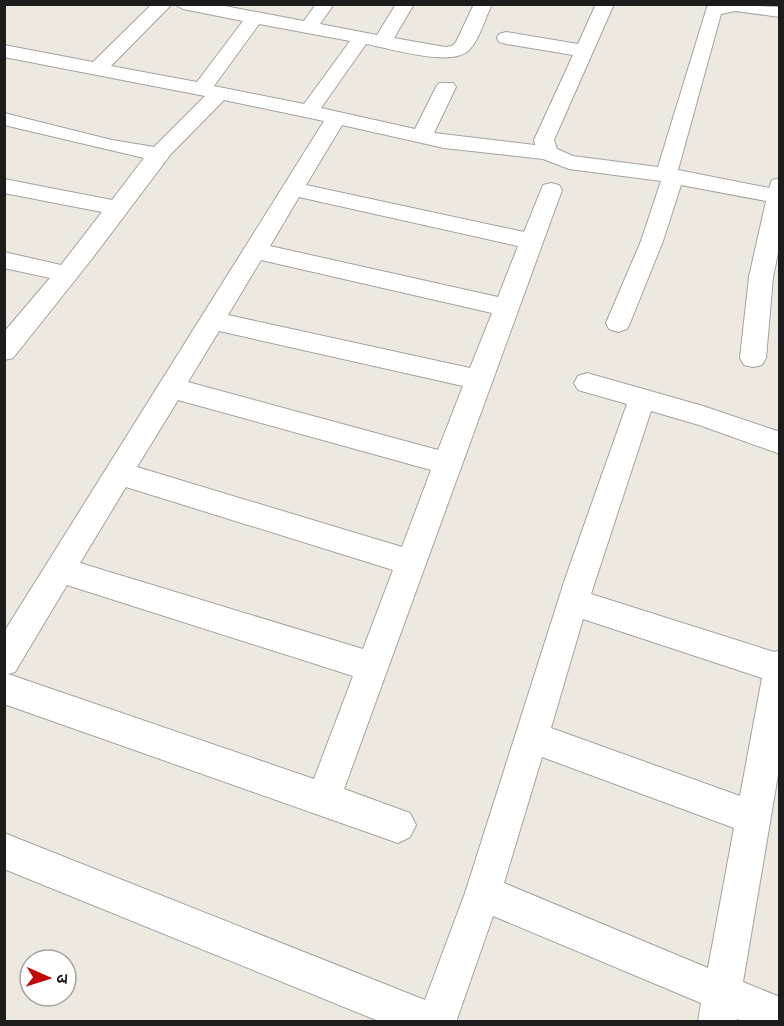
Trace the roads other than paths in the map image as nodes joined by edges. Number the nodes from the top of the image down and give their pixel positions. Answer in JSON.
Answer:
{"nodes":[{"id":1,"x":164,"y":4,"type":"edge"},
{"id":2,"x":183,"y":4,"type":"edge"},
{"id":3,"x":325,"y":4,"type":"edge"},
{"id":4,"x":405,"y":4,"type":"edge"},
{"id":5,"x":483,"y":4,"type":"edge"},
{"id":6,"x":605,"y":4,"type":"edge"},
{"id":7,"x":245,"y":12,"type":"edge"},
{"id":8,"x":780,"y":12,"type":"edge"},
{"id":9,"x":308,"y":28,"type":"junction"},
{"id":10,"x":361,"y":38,"type":"junction"},
{"id":11,"x":506,"y":38,"type":"dead end"},
{"id":12,"x":382,"y":42,"type":"junction"},
{"id":13,"x":4,"y":51,"type":"edge"},
{"id":14,"x":583,"y":51,"type":"junction"},
{"id":15,"x":98,"y":68,"type":"junction"},
{"id":16,"x":446,"y":87,"type":"dead end"},
{"id":17,"x":211,"y":91,"type":"junction"},
{"id":18,"x":309,"y":111,"type":"junction"},
{"id":19,"x":337,"y":117,"type":"junction"},
{"id":20,"x":4,"y":119,"type":"edge"},
{"id":21,"x":422,"y":137,"type":"junction"},
{"id":22,"x":547,"y":153,"type":"junction"},
{"id":23,"x":157,"y":154,"type":"junction"},
{"id":24,"x":669,"y":176,"type":"junction"},
{"id":25,"x":4,"y":186,"type":"edge"},
{"id":26,"x":293,"y":189,"type":"junction"},
{"id":27,"x":551,"y":190,"type":"dead end"},
{"id":28,"x":779,"y":193,"type":"edge"},
{"id":29,"x":118,"y":208,"type":"junction"},
{"id":30,"x":531,"y":241,"type":"junction"},
{"id":31,"x":256,"y":251,"type":"junction"},
{"id":32,"x":4,"y":260,"type":"edge"},
{"id":33,"x":67,"y":274,"type":"junction"},
{"id":34,"x":506,"y":307,"type":"junction"},
{"id":35,"x":213,"y":321,"type":"junction"},
{"id":36,"x":618,"y":323,"type":"dead end"},
{"id":37,"x":7,"y":342,"type":"edge"},
{"id":38,"x":753,"y":358,"type":"dead end"},
{"id":39,"x":479,"y":380,"type":"junction"},
{"id":40,"x":587,"y":383,"type":"dead end"},
{"id":41,"x":172,"y":388,"type":"junction"},
{"id":42,"x":642,"y":398,"type":"junction"},
{"id":43,"x":780,"y":443,"type":"edge"},
{"id":44,"x":448,"y":464,"type":"junction"},
{"id":45,"x":119,"y":473,"type":"junction"},
{"id":46,"x":412,"y":563,"type":"junction"},
{"id":47,"x":60,"y":570,"type":"junction"},
{"id":48,"x":573,"y":602,"type":"junction"},
{"id":49,"x":4,"y":661,"type":"edge"},
{"id":50,"x":372,"y":667,"type":"junction"},
{"id":51,"x":779,"y":667,"type":"edge"},
{"id":52,"x":4,"y":688,"type":"edge"},
{"id":53,"x":531,"y":737,"type":"junction"},
{"id":54,"x":322,"y":799,"type":"junction"},
{"id":55,"x":753,"y":818,"type":"junction"},
{"id":56,"x":398,"y":825,"type":"dead end"},
{"id":57,"x":4,"y":851,"type":"edge"},
{"id":58,"x":483,"y":893,"type":"junction"},
{"id":59,"x":720,"y":1007,"type":"edge"},
{"id":60,"x":780,"y":1017,"type":"edge"},
{"id":61,"x":431,"y":1022,"type":"edge"},
{"id":62,"x":436,"y":1022,"type":"edge"}],
"edges":[{"from":1,"to":15,"type":"street"},
{"from":2,"to":7,"type":"street"},
{"from":3,"to":9,"type":"street"},
{"from":4,"to":12,"type":"street"},
{"from":5,"to":12,"type":"street"},
{"from":6,"to":14,"type":"street"},
{"from":7,"to":9,"type":"street"},
{"from":7,"to":17,"type":"street"},
{"from":8,"to":24,"type":"street"},
{"from":9,"to":10,"type":"street"},
{"from":10,"to":12,"type":"street"},
{"from":10,"to":18,"type":"street"},
{"from":11,"to":14,"type":"street"},
{"from":13,"to":15,"type":"street"},
{"from":14,"to":22,"type":"street"},
{"from":15,"to":17,"type":"street"},
{"from":16,"to":21,"type":"street"},
{"from":17,"to":18,"type":"street"},
{"from":17,"to":23,"type":"street"},
{"from":18,"to":19,"type":"street"},
{"from":19,"to":21,"type":"street"},
{"from":19,"to":26,"type":"street"},
{"from":20,"to":23,"type":"street"},
{"from":21,"to":22,"type":"street"},
{"from":22,"to":24,"type":"street"},
{"from":23,"to":29,"type":"street"},
{"from":24,"to":28,"type":"street"},
{"from":24,"to":36,"type":"street"},
{"from":25,"to":29,"type":"street"},
{"from":26,"to":30,"type":"street"},
{"from":26,"to":31,"type":"street"},
{"from":27,"to":30,"type":"street"},
{"from":28,"to":38,"type":"street"},
{"from":29,"to":33,"type":"street"},
{"from":30,"to":34,"type":"street"},
{"from":31,"to":34,"type":"street"},
{"from":31,"to":35,"type":"street"},
{"from":32,"to":33,"type":"street"},
{"from":33,"to":37,"type":"street"},
{"from":34,"to":39,"type":"street"},
{"from":35,"to":39,"type":"street"},
{"from":35,"to":41,"type":"street"},
{"from":39,"to":44,"type":"street"},
{"from":40,"to":42,"type":"street"},
{"from":41,"to":44,"type":"street"},
{"from":41,"to":45,"type":"street"},
{"from":42,"to":43,"type":"street"},
{"from":42,"to":48,"type":"street"},
{"from":44,"to":46,"type":"street"},
{"from":45,"to":46,"type":"street"},
{"from":45,"to":47,"type":"street"},
{"from":46,"to":50,"type":"street"},
{"from":47,"to":49,"type":"street"},
{"from":47,"to":50,"type":"street"},
{"from":48,"to":51,"type":"street"},
{"from":48,"to":53,"type":"street"},
{"from":50,"to":54,"type":"street"},
{"from":51,"to":55,"type":"street"},
{"from":52,"to":54,"type":"street"},
{"from":53,"to":55,"type":"street"},
{"from":53,"to":58,"type":"street"},
{"from":54,"to":56,"type":"street"},
{"from":55,"to":59,"type":"street"},
{"from":57,"to":61,"type":"street"},
{"from":58,"to":59,"type":"street"},
{"from":58,"to":62,"type":"street"},
{"from":59,"to":60,"type":"street"}]}
